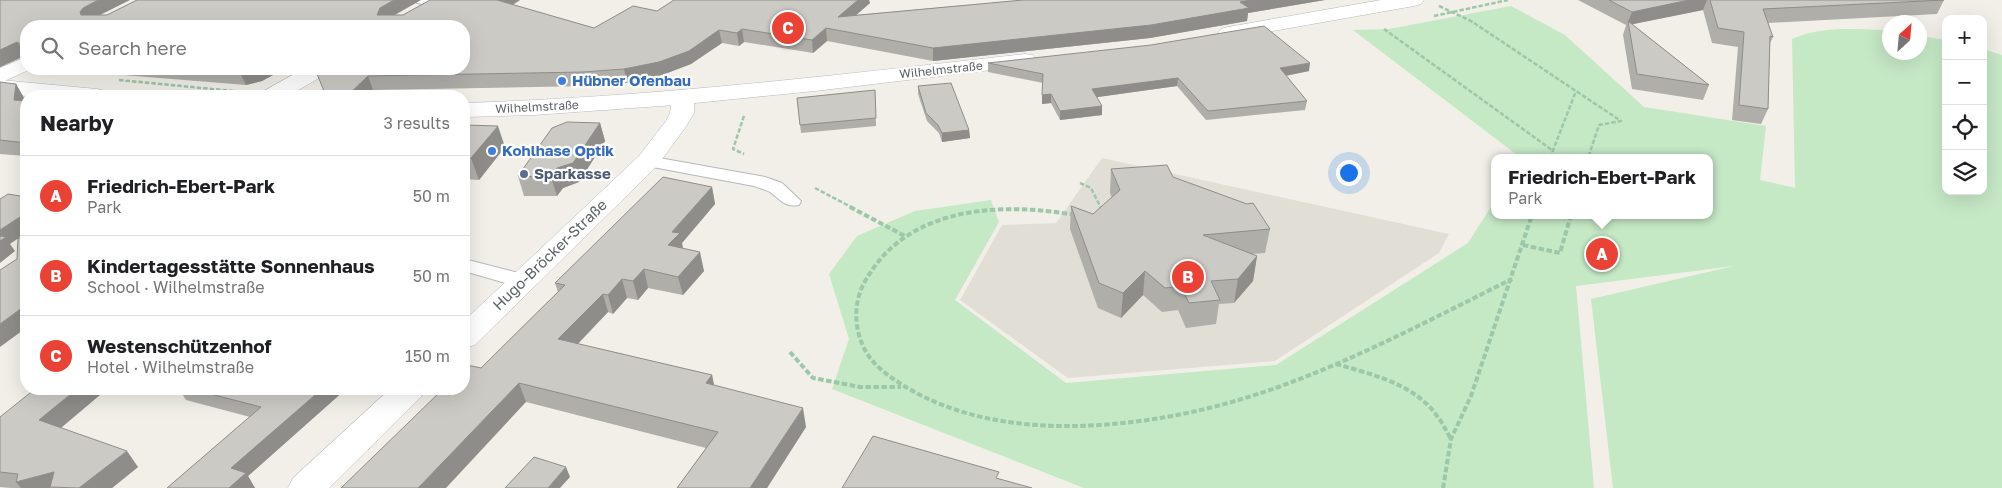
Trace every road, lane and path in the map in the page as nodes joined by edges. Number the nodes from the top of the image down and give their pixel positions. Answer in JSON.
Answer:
{"nodes":[{"id":1,"x":1414,"y":0,"type":"edge"},
{"id":2,"x":432,"y":1,"type":"edge"},
{"id":3,"x":1454,"y":12,"type":"dead end"},
{"id":4,"x":410,"y":17,"type":"edge"},
{"id":5,"x":1380,"y":27,"type":"dead end"},
{"id":6,"x":1206,"y":37,"type":"edge"},
{"id":7,"x":1042,"y":58,"type":"edge"},
{"id":8,"x":20,"y":66,"type":"edge"},
{"id":9,"x":308,"y":75,"type":"edge"},
{"id":10,"x":0,"y":76,"type":"edge"},
{"id":11,"x":119,"y":80,"type":"dead end"},
{"id":12,"x":0,"y":88,"type":"edge"},
{"id":13,"x":24,"y":90,"type":"edge"},
{"id":14,"x":215,"y":90,"type":"edge"},
{"id":15,"x":283,"y":90,"type":"edge"},
{"id":16,"x":1576,"y":91,"type":"junction"},
{"id":17,"x":683,"y":97,"type":"junction"},
{"id":18,"x":470,"y":101,"type":"edge"},
{"id":19,"x":1552,"y":150,"type":"junction"},
{"id":20,"x":1551,"y":154,"type":"edge"},
{"id":21,"x":1589,"y":154,"type":"edge"},
{"id":22,"x":648,"y":161,"type":"junction"},
{"id":23,"x":1080,"y":183,"type":"dead end"},
{"id":24,"x":792,"y":201,"type":"dead end"},
{"id":25,"x":1101,"y":213,"type":"edge"},
{"id":26,"x":1081,"y":217,"type":"edge"},
{"id":27,"x":1531,"y":219,"type":"edge"},
{"id":28,"x":1570,"y":219,"type":"edge"},
{"id":29,"x":1523,"y":245,"type":"junction"},
{"id":30,"x":470,"y":267,"type":"edge"},
{"id":31,"x":1512,"y":279,"type":"junction"},
{"id":32,"x":523,"y":281,"type":"junction"},
{"id":33,"x":470,"y":332,"type":"edge"},
{"id":34,"x":790,"y":352,"type":"dead end"},
{"id":35,"x":1336,"y":364,"type":"junction"},
{"id":36,"x":902,"y":387,"type":"junction"},
{"id":37,"x":404,"y":395,"type":"edge"},
{"id":38,"x":1451,"y":439,"type":"junction"},
{"id":39,"x":306,"y":488,"type":"edge"},
{"id":40,"x":1443,"y":488,"type":"edge"}],
"edges":[{"from":1,"to":6,"type":"main road"},
{"from":2,"to":4,"type":"main road"},
{"from":3,"to":16,"type":"path"},
{"from":5,"to":19,"type":"path"},
{"from":7,"to":17,"type":"main road","name":"Wilhelmstraße"},
{"from":8,"to":10,"type":"main road"},
{"from":9,"to":15,"type":"main road"},
{"from":11,"to":14,"type":"path"},
{"from":12,"to":13,"type":"main road"},
{"from":16,"to":19,"type":"path"},
{"from":16,"to":21,"type":"path"},
{"from":17,"to":18,"type":"main road","name":"Wilhelmstraße"},
{"from":17,"to":22,"type":"main road","name":"Hugo-Bröcker-Straße"},
{"from":19,"to":20,"type":"path"},
{"from":22,"to":24,"type":"lane"},
{"from":22,"to":32,"type":"main road","name":"Hugo-Bröcker-Straße"},
{"from":23,"to":25,"type":"path"},
{"from":26,"to":36,"type":"path"},
{"from":27,"to":29,"type":"path"},
{"from":28,"to":29,"type":"path"},
{"from":29,"to":31,"type":"path"},
{"from":30,"to":32,"type":"lane"},
{"from":31,"to":35,"type":"path"},
{"from":31,"to":38,"type":"path"},
{"from":32,"to":33,"type":"main road","name":"Hugo-Bröcker-Straße"},
{"from":34,"to":36,"type":"path"},
{"from":35,"to":36,"type":"path"},
{"from":35,"to":38,"type":"path"},
{"from":37,"to":39,"type":"main road"},
{"from":38,"to":40,"type":"path"}]}
